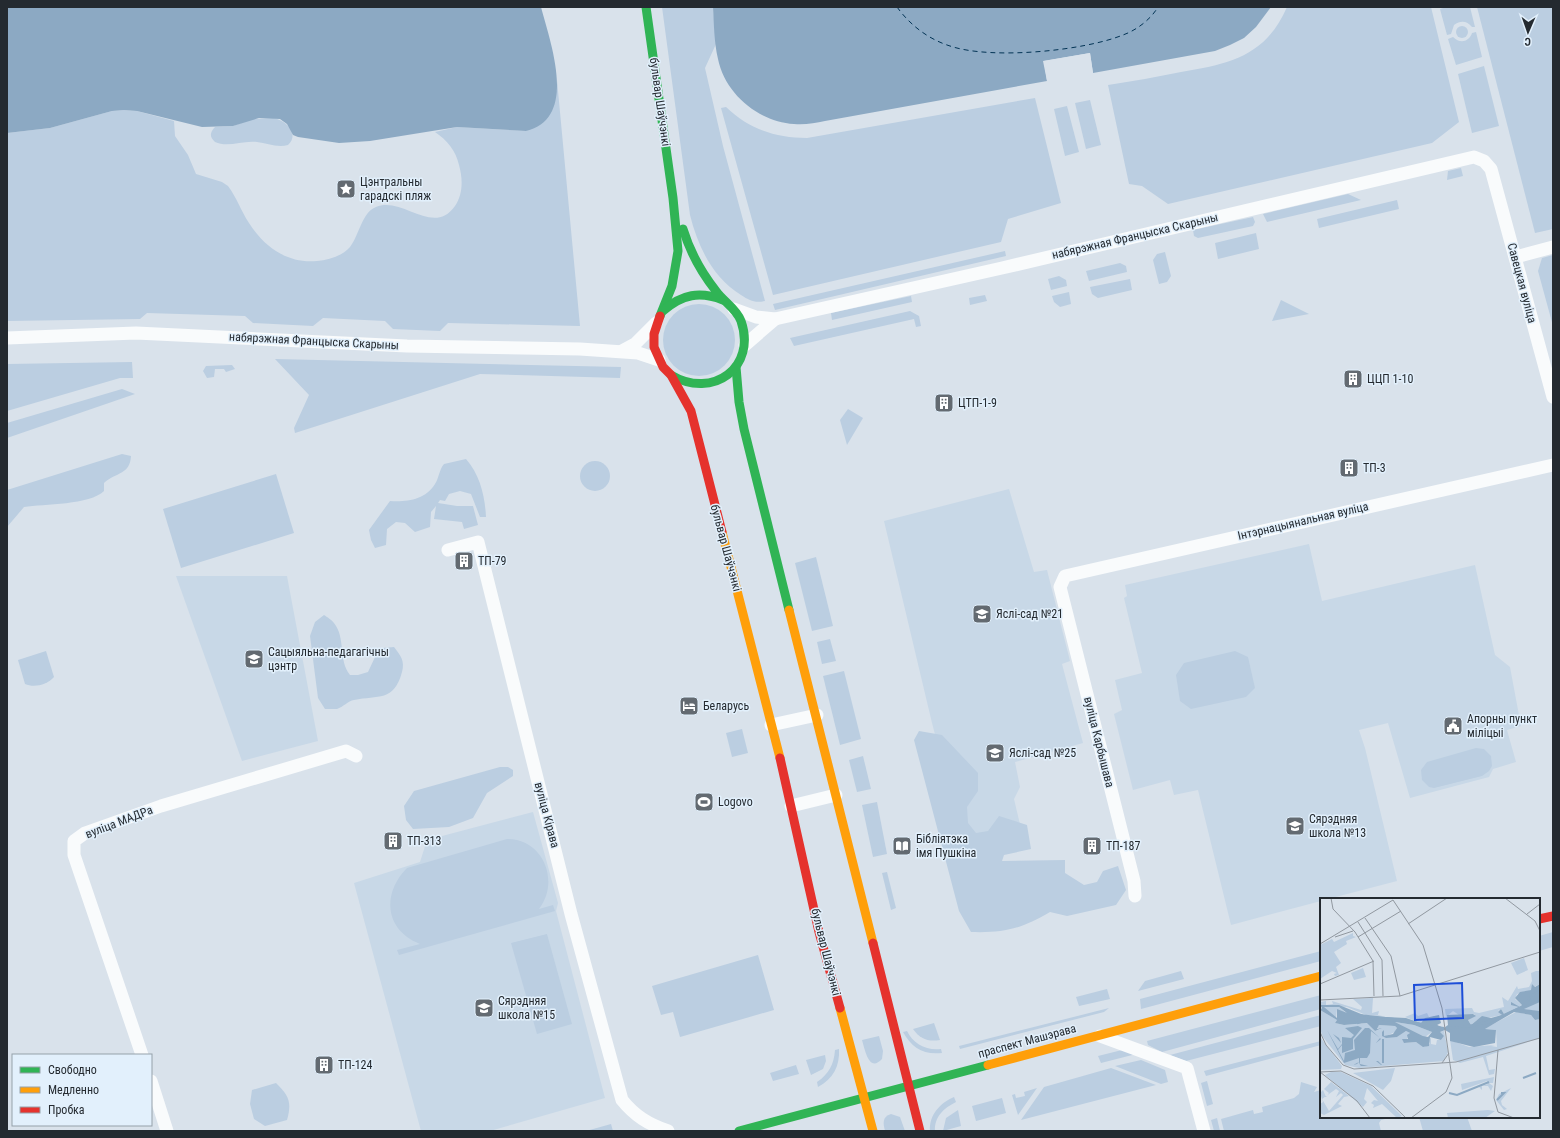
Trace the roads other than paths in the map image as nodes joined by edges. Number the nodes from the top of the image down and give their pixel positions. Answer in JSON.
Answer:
{"nodes":[{"id":1,"x":646,"y":7,"type":"edge"},
{"id":2,"x":1491,"y":169,"type":"joint"},
{"id":3,"x":673,"y":198,"type":"junction"},
{"id":4,"x":1553,"y":247,"type":"edge"},
{"id":5,"x":1516,"y":257,"type":"junction"},
{"id":6,"x":724,"y":300,"type":"junction"},
{"id":7,"x":734,"y":309,"type":"junction"},
{"id":8,"x":660,"y":317,"type":"junction"},
{"id":9,"x":775,"y":319,"type":"junction"},
{"id":10,"x":7,"y":338,"type":"edge"},
{"id":11,"x":745,"y":345,"type":"junction"},
{"id":12,"x":622,"y":351,"type":"junction"},
{"id":13,"x":659,"y":360,"type":"junction"},
{"id":14,"x":736,"y":367,"type":"junction"},
{"id":15,"x":671,"y":375,"type":"junction"},
{"id":16,"x":1553,"y":397,"type":"edge"},
{"id":17,"x":1553,"y":464,"type":"edge"},
{"id":18,"x":448,"y":550,"type":"dead end"},
{"id":19,"x":1060,"y":588,"type":"joint"},
{"id":20,"x":817,"y":715,"type":"junction"},
{"id":21,"x":771,"y":725,"type":"junction"},
{"id":22,"x":356,"y":756,"type":"dead end"},
{"id":23,"x":836,"y":795,"type":"junction"},
{"id":24,"x":792,"y":806,"type":"junction"},
{"id":25,"x":1135,"y":896,"type":"dead end"},
{"id":26,"x":1553,"y":916,"type":"edge"},
{"id":27,"x":1540,"y":919,"type":"edge"},
{"id":28,"x":1320,"y":976,"type":"edge"},
{"id":29,"x":1096,"y":1035,"type":"junction"},
{"id":30,"x":142,"y":1054,"type":"edge"},
{"id":31,"x":152,"y":1084,"type":"edge"},
{"id":32,"x":909,"y":1085,"type":"junction"},
{"id":33,"x":863,"y":1097,"type":"junction"},
{"id":34,"x":167,"y":1131,"type":"edge"},
{"id":35,"x":668,"y":1131,"type":"edge"},
{"id":36,"x":739,"y":1131,"type":"edge"},
{"id":37,"x":873,"y":1131,"type":"edge"},
{"id":38,"x":920,"y":1131,"type":"edge"},
{"id":39,"x":1204,"y":1131,"type":"edge"}],
"edges":[{"from":1,"to":3,"type":"main road","name":"бульвар Шаўчэнкі"},
{"from":2,"to":5,"type":"street","name":"Савецкая вуліца"},
{"from":2,"to":9,"type":"street","name":"набярэжная Францыска Скарыны"},
{"from":3,"to":6,"type":"main road","name":"бульвар Шаўчэнкі"},
{"from":3,"to":8,"type":"main road","name":"бульвар Шаўчэнкі"},
{"from":4,"to":5,"type":"street"},
{"from":5,"to":16,"type":"street","name":"Савецкая вуліца"},
{"from":6,"to":7,"type":"main road","name":"бульвар Шаўчэнкі"},
{"from":6,"to":8,"type":"main road","name":"бульвар Шаўчэнкі"},
{"from":7,"to":9,"type":"street","name":"набярэжная Францыска Скарыны"},
{"from":7,"to":11,"type":"main road","name":"бульвар Шаўчэнкі"},
{"from":8,"to":12,"type":"street"},
{"from":8,"to":13,"type":"main road","name":"бульвар Шаўчэнкі"},
{"from":9,"to":11,"type":"street","name":"набярэжная Францыска Скарыны"},
{"from":10,"to":12,"type":"street","name":"набярэжная Францыска Скарыны"},
{"from":11,"to":14,"type":"main road","name":"бульвар Шаўчэнкі"},
{"from":12,"to":13,"type":"street","name":"набярэжная Францыска Скарыны"},
{"from":13,"to":15,"type":"main road","name":"бульвар Шаўчэнкі"},
{"from":14,"to":15,"type":"main road","name":"бульвар Шаўчэнкі"},
{"from":14,"to":20,"type":"main road","name":"бульвар Шаўчэнкі"},
{"from":15,"to":21,"type":"main road","name":"бульвар Шаўчэнкі"},
{"from":17,"to":19,"type":"street","name":"Інтэрнацыянальная вуліца"},
{"from":18,"to":35,"type":"street","name":"вуліца Кірава"},
{"from":19,"to":25,"type":"street","name":"вуліца Карбышава"},
{"from":20,"to":21,"type":"street"},
{"from":20,"to":23,"type":"main road","name":"бульвар Шаўчэнкі"},
{"from":21,"to":24,"type":"main road","name":"бульвар Шаўчэнкі"},
{"from":22,"to":30,"type":"street","name":"вуліца МАДРа"},
{"from":23,"to":24,"type":"street"},
{"from":23,"to":32,"type":"main road","name":"бульвар Шаўчэнкі"},
{"from":24,"to":33,"type":"main road","name":"бульвар Шаўчэнкі"},
{"from":26,"to":27,"type":"main road"},
{"from":28,"to":29,"type":"main road","name":"праспект Машэрава"},
{"from":29,"to":32,"type":"main road","name":"праспект Машэрава"},
{"from":29,"to":39,"type":"street"},
{"from":31,"to":34,"type":"street"},
{"from":32,"to":33,"type":"main road","name":"праспект Машэрава"},
{"from":32,"to":38,"type":"main road","name":"бульвар Шаўчэнкі"},
{"from":33,"to":36,"type":"main road","name":"праспект Машэрава"},
{"from":33,"to":37,"type":"main road","name":"бульвар Шаўчэнкі"}]}
